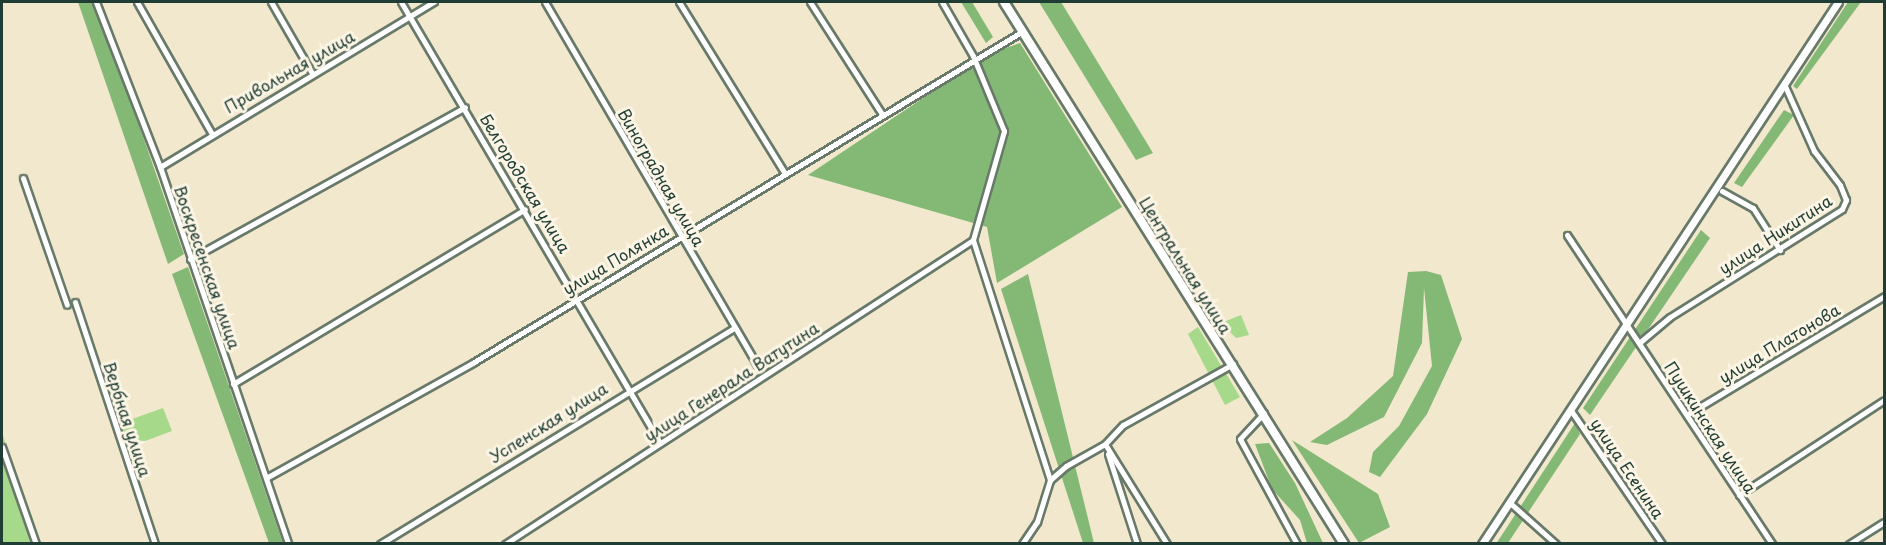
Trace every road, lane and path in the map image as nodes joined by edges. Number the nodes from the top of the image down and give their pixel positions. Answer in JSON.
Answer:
{"nodes":[{"id":1,"x":96,"y":2,"type":"edge"},
{"id":2,"x":137,"y":2,"type":"edge"},
{"id":3,"x":271,"y":2,"type":"edge"},
{"id":4,"x":401,"y":2,"type":"edge"},
{"id":5,"x":434,"y":2,"type":"edge"},
{"id":6,"x":545,"y":2,"type":"edge"},
{"id":7,"x":679,"y":2,"type":"edge"},
{"id":8,"x":810,"y":2,"type":"edge"},
{"id":9,"x":942,"y":2,"type":"edge"},
{"id":10,"x":1004,"y":2,"type":"edge"},
{"id":11,"x":1838,"y":2,"type":"edge"},
{"id":12,"x":411,"y":16,"type":"junction"},
{"id":13,"x":1023,"y":31,"type":"junction"},
{"id":14,"x":973,"y":56,"type":"junction"},
{"id":15,"x":312,"y":73,"type":"junction"},
{"id":16,"x":1784,"y":84,"type":"junction"},
{"id":17,"x":465,"y":107,"type":"junction"},
{"id":18,"x":882,"y":114,"type":"junction"},
{"id":19,"x":212,"y":132,"type":"junction"},
{"id":20,"x":159,"y":167,"type":"junction"},
{"id":21,"x":784,"y":172,"type":"junction"},
{"id":22,"x":23,"y":178,"type":"dead end"},
{"id":23,"x":1722,"y":191,"type":"dead end"},
{"id":24,"x":525,"y":209,"type":"junction"},
{"id":25,"x":681,"y":235,"type":"junction"},
{"id":26,"x":1567,"y":236,"type":"dead end"},
{"id":27,"x":973,"y":240,"type":"junction"},
{"id":28,"x":1780,"y":250,"type":"junction"},
{"id":29,"x":190,"y":259,"type":"junction"},
{"id":30,"x":1884,"y":296,"type":"edge"},
{"id":31,"x":578,"y":297,"type":"junction"},
{"id":32,"x":75,"y":302,"type":"dead end"},
{"id":33,"x":67,"y":305,"type":"dead end"},
{"id":34,"x":1624,"y":327,"type":"junction"},
{"id":35,"x":734,"y":328,"type":"junction"},
{"id":36,"x":1639,"y":343,"type":"junction"},
{"id":37,"x":1233,"y":364,"type":"junction"},
{"id":38,"x":757,"y":365,"type":"dead end"},
{"id":39,"x":233,"y":384,"type":"junction"},
{"id":40,"x":629,"y":388,"type":"junction"},
{"id":41,"x":1884,"y":400,"type":"edge"},
{"id":42,"x":1570,"y":409,"type":"junction"},
{"id":43,"x":1264,"y":413,"type":"junction"},
{"id":44,"x":1688,"y":414,"type":"junction"},
{"id":45,"x":660,"y":443,"type":"junction"},
{"id":46,"x":1105,"y":444,"type":"junction"},
{"id":47,"x":2,"y":447,"type":"edge"},
{"id":48,"x":266,"y":478,"type":"junction"},
{"id":49,"x":1050,"y":480,"type":"junction"},
{"id":50,"x":1739,"y":495,"type":"junction"},
{"id":51,"x":1509,"y":502,"type":"junction"},
{"id":52,"x":1884,"y":522,"type":"edge"},
{"id":53,"x":36,"y":543,"type":"edge"},
{"id":54,"x":155,"y":543,"type":"edge"},
{"id":55,"x":288,"y":543,"type":"edge"},
{"id":56,"x":380,"y":543,"type":"edge"},
{"id":57,"x":505,"y":543,"type":"edge"},
{"id":58,"x":1022,"y":543,"type":"edge"},
{"id":59,"x":1137,"y":543,"type":"edge"},
{"id":60,"x":1167,"y":543,"type":"edge"},
{"id":61,"x":1297,"y":543,"type":"edge"},
{"id":62,"x":1344,"y":543,"type":"edge"},
{"id":63,"x":1482,"y":543,"type":"edge"},
{"id":64,"x":1556,"y":543,"type":"edge"},
{"id":65,"x":1662,"y":543,"type":"edge"},
{"id":66,"x":1772,"y":543,"type":"edge"},
{"id":67,"x":1849,"y":543,"type":"edge"}],
"edges":[{"from":1,"to":20,"type":"street","name":"Воскресенская улица"},
{"from":2,"to":19,"type":"street"},
{"from":3,"to":15,"type":"street"},
{"from":4,"to":12,"type":"street","name":"Белгородская улица"},
{"from":5,"to":12,"type":"street","name":"Привольная улица"},
{"from":6,"to":25,"type":"street","name":"Виноградная улица"},
{"from":7,"to":21,"type":"street"},
{"from":8,"to":18,"type":"street"},
{"from":9,"to":14,"type":"street"},
{"from":10,"to":13,"type":"main road","name":"Центральная улица"},
{"from":11,"to":16,"type":"street"},
{"from":12,"to":15,"type":"street","name":"Привольная улица"},
{"from":12,"to":17,"type":"street","name":"Белгородская улица"},
{"from":13,"to":14,"type":"street","name":"улица Полянка"},
{"from":13,"to":37,"type":"main road","name":"Центральная улица"},
{"from":14,"to":18,"type":"street","name":"улица Полянка"},
{"from":14,"to":27,"type":"street"},
{"from":15,"to":19,"type":"street","name":"Привольная улица"},
{"from":16,"to":28,"type":"street","name":"улица Никитина"},
{"from":16,"to":34,"type":"street"},
{"from":17,"to":24,"type":"street","name":"Белгородская улица"},
{"from":17,"to":29,"type":"street"},
{"from":18,"to":21,"type":"street","name":"улица Полянка"},
{"from":19,"to":20,"type":"street","name":"Привольная улица"},
{"from":20,"to":29,"type":"street","name":"Воскресенская улица"},
{"from":21,"to":25,"type":"street","name":"улица Полянка"},
{"from":22,"to":33,"type":"street"},
{"from":23,"to":28,"type":"street"},
{"from":24,"to":31,"type":"street","name":"Белгородская улица"},
{"from":24,"to":39,"type":"street"},
{"from":25,"to":31,"type":"street","name":"улица Полянка"},
{"from":25,"to":35,"type":"street","name":"Виноградная улица"},
{"from":26,"to":34,"type":"street","name":"Пушкинская улица"},
{"from":27,"to":45,"type":"street","name":"улица Генерала Ватутина"},
{"from":27,"to":49,"type":"street"},
{"from":28,"to":36,"type":"street","name":"улица Никитина"},
{"from":29,"to":39,"type":"street","name":"Воскресенская улица"},
{"from":30,"to":44,"type":"street","name":"улица Платонова"},
{"from":31,"to":40,"type":"street","name":"Белгородская улица"},
{"from":31,"to":48,"type":"street","name":"улица Полянка"},
{"from":32,"to":54,"type":"street","name":"Вербная улица"},
{"from":34,"to":36,"type":"street","name":"Пушкинская улица"},
{"from":34,"to":42,"type":"street"},
{"from":35,"to":38,"type":"street","name":"Виноградная улица"},
{"from":35,"to":40,"type":"street","name":"Успенская улица"},
{"from":36,"to":44,"type":"street","name":"Пушкинская улица"},
{"from":37,"to":43,"type":"main road","name":"Центральная улица"},
{"from":37,"to":46,"type":"street"},
{"from":39,"to":48,"type":"street","name":"Воскресенская улица"},
{"from":40,"to":45,"type":"street","name":"Белгородская улица"},
{"from":40,"to":56,"type":"street","name":"Успенская улица"},
{"from":41,"to":50,"type":"street"},
{"from":42,"to":51,"type":"street"},
{"from":42,"to":65,"type":"street","name":"улица Есенина"},
{"from":43,"to":61,"type":"street"},
{"from":43,"to":62,"type":"main road","name":"Центральная улица"},
{"from":44,"to":50,"type":"street","name":"Пушкинская улица"},
{"from":45,"to":57,"type":"street","name":"улица Генерала Ватутина"},
{"from":46,"to":49,"type":"street"},
{"from":46,"to":59,"type":"street"},
{"from":46,"to":60,"type":"street"},
{"from":47,"to":53,"type":"street"},
{"from":48,"to":55,"type":"street","name":"Воскресенская улица"},
{"from":49,"to":58,"type":"street"},
{"from":50,"to":66,"type":"street","name":"Пушкинская улица"},
{"from":51,"to":63,"type":"street"},
{"from":51,"to":64,"type":"street"},
{"from":52,"to":67,"type":"street"}]}
